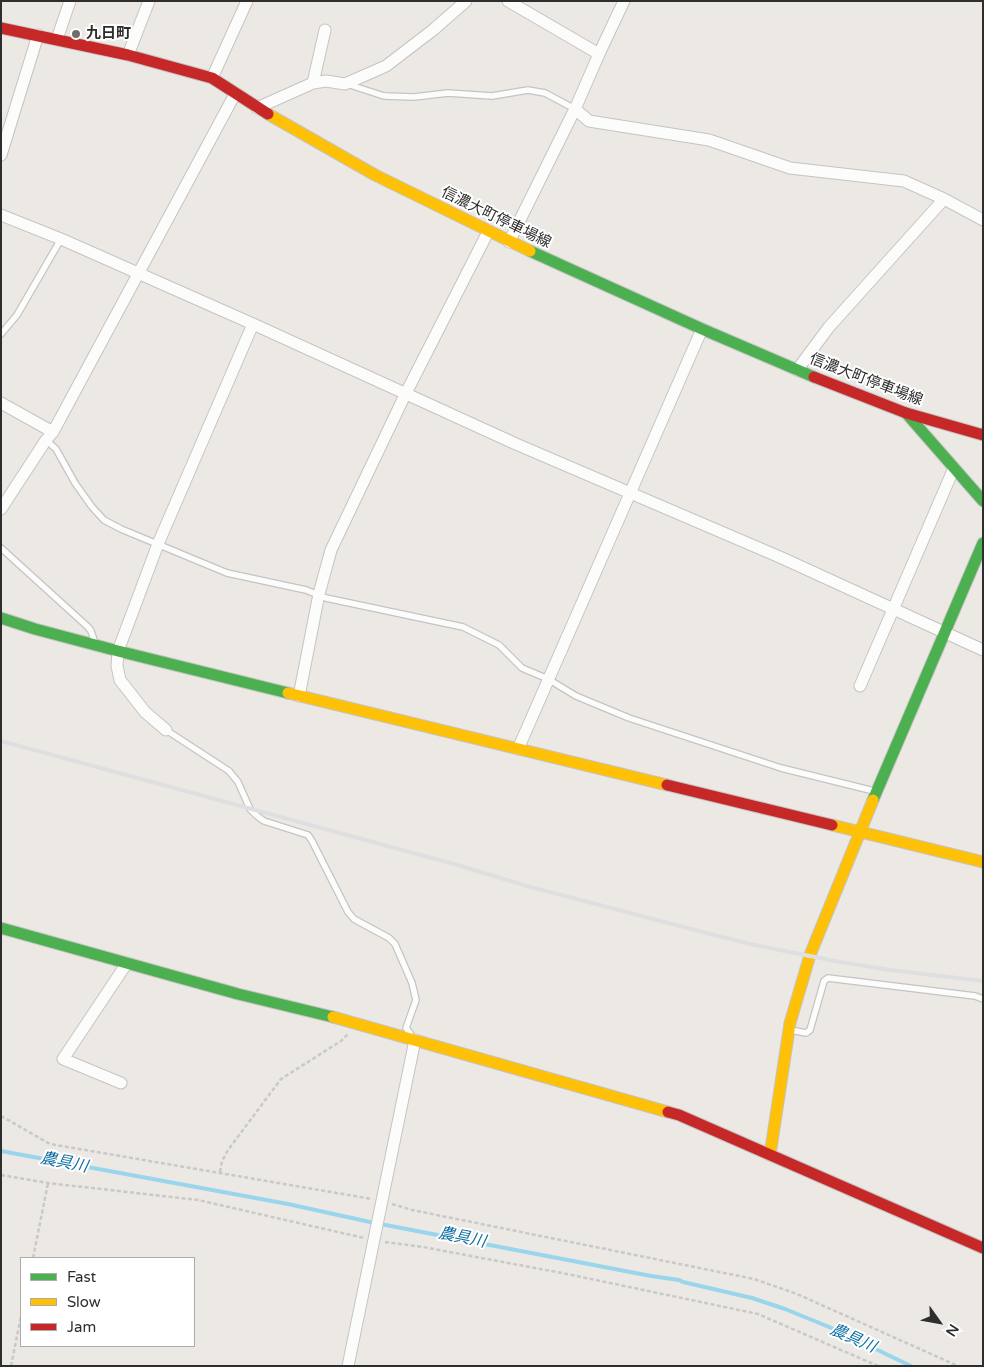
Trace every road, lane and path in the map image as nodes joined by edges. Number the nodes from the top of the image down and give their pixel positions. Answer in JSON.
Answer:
{"nodes":[{"id":1,"x":70,"y":1,"type":"edge"},
{"id":2,"x":149,"y":1,"type":"edge"},
{"id":3,"x":247,"y":1,"type":"edge"},
{"id":4,"x":466,"y":1,"type":"edge"},
{"id":5,"x":508,"y":1,"type":"edge"},
{"id":6,"x":624,"y":1,"type":"edge"},
{"id":7,"x":1,"y":28,"type":"edge"},
{"id":8,"x":325,"y":30,"type":"dead end"},
{"id":9,"x":38,"y":35,"type":"junction"},
{"id":10,"x":57,"y":39,"type":"junction"},
{"id":11,"x":599,"y":54,"type":"junction"},
{"id":12,"x":128,"y":55,"type":"junction"},
{"id":13,"x":212,"y":78,"type":"junction"},
{"id":14,"x":313,"y":83,"type":"junction"},
{"id":15,"x":345,"y":84,"type":"junction"},
{"id":16,"x":235,"y":94,"type":"junction"},
{"id":17,"x":257,"y":108,"type":"junction"},
{"id":18,"x":575,"y":110,"type":"junction"},
{"id":19,"x":1,"y":155,"type":"edge"},
{"id":20,"x":944,"y":199,"type":"junction"},
{"id":21,"x":1,"y":215,"type":"edge"},
{"id":22,"x":983,"y":220,"type":"edge"},
{"id":23,"x":488,"y":232,"type":"junction"},
{"id":24,"x":60,"y":239,"type":"junction"},
{"id":25,"x":509,"y":242,"type":"junction"},
{"id":26,"x":138,"y":274,"type":"junction"},
{"id":27,"x":253,"y":324,"type":"junction"},
{"id":28,"x":702,"y":329,"type":"junction"},
{"id":29,"x":1,"y":334,"type":"edge"},
{"id":30,"x":798,"y":370,"type":"junction"},
{"id":31,"x":405,"y":395,"type":"junction"},
{"id":32,"x":1,"y":403,"type":"edge"},
{"id":33,"x":906,"y":413,"type":"junction"},
{"id":34,"x":983,"y":434,"type":"edge"},
{"id":35,"x":50,"y":436,"type":"junction"},
{"id":36,"x":954,"y":468,"type":"junction"},
{"id":37,"x":630,"y":494,"type":"junction"},
{"id":38,"x":983,"y":501,"type":"edge"},
{"id":39,"x":1,"y":508,"type":"edge"},
{"id":40,"x":983,"y":543,"type":"edge"},
{"id":41,"x":158,"y":544,"type":"junction"},
{"id":42,"x":1,"y":548,"type":"edge"},
{"id":43,"x":319,"y":594,"type":"junction"},
{"id":44,"x":892,"y":609,"type":"junction"},
{"id":45,"x":1,"y":618,"type":"edge"},
{"id":46,"x":943,"y":633,"type":"junction"},
{"id":47,"x":96,"y":645,"type":"junction"},
{"id":48,"x":983,"y":650,"type":"edge"},
{"id":49,"x":118,"y":651,"type":"junction"},
{"id":50,"x":548,"y":679,"type":"junction"},
{"id":51,"x":860,"y":686,"type":"dead end"},
{"id":52,"x":299,"y":696,"type":"junction"},
{"id":53,"x":166,"y":730,"type":"joint"},
{"id":54,"x":518,"y":749,"type":"junction"},
{"id":55,"x":876,"y":791,"type":"junction"},
{"id":56,"x":858,"y":832,"type":"junction"},
{"id":57,"x":983,"y":862,"type":"edge"},
{"id":58,"x":1,"y":928,"type":"edge"},
{"id":59,"x":127,"y":963,"type":"junction"},
{"id":60,"x":983,"y":999,"type":"edge"},
{"id":61,"x":358,"y":1023,"type":"junction"},
{"id":62,"x":789,"y":1030,"type":"junction"},
{"id":63,"x":415,"y":1040,"type":"junction"},
{"id":64,"x":120,"y":1083,"type":"dead end"},
{"id":65,"x":1,"y":1116,"type":"edge"},
{"id":66,"x":770,"y":1155,"type":"junction"},
{"id":67,"x":220,"y":1172,"type":"junction"},
{"id":68,"x":1,"y":1175,"type":"edge"},
{"id":69,"x":48,"y":1183,"type":"junction"},
{"id":70,"x":382,"y":1203,"type":"junction"},
{"id":71,"x":375,"y":1238,"type":"junction"},
{"id":72,"x":983,"y":1248,"type":"edge"},
{"id":73,"x":33,"y":1257,"type":"edge"},
{"id":74,"x":20,"y":1321,"type":"edge"},
{"id":75,"x":11,"y":1366,"type":"edge"},
{"id":76,"x":348,"y":1366,"type":"edge"},
{"id":77,"x":878,"y":1366,"type":"edge"},
{"id":78,"x":958,"y":1366,"type":"edge"}],
"edges":[{"from":1,"to":10,"type":"street"},
{"from":2,"to":12,"type":"street"},
{"from":3,"to":13,"type":"street"},
{"from":4,"to":15,"type":"street"},
{"from":5,"to":11,"type":"street"},
{"from":6,"to":11,"type":"street"},
{"from":7,"to":9,"type":"street","name":"信濃大町停車場線"},
{"from":8,"to":14,"type":"street"},
{"from":9,"to":10,"type":"street","name":"信濃大町停車場線"},
{"from":9,"to":19,"type":"street"},
{"from":10,"to":12,"type":"street","name":"信濃大町停車場線"},
{"from":11,"to":18,"type":"street"},
{"from":12,"to":13,"type":"street","name":"信濃大町停車場線"},
{"from":13,"to":16,"type":"street","name":"信濃大町停車場線"},
{"from":14,"to":15,"type":"street"},
{"from":14,"to":17,"type":"street"},
{"from":15,"to":18,"type":"lane"},
{"from":16,"to":17,"type":"street","name":"信濃大町停車場線"},
{"from":16,"to":26,"type":"street"},
{"from":17,"to":23,"type":"street","name":"信濃大町停車場線"},
{"from":18,"to":20,"type":"street"},
{"from":18,"to":25,"type":"street"},
{"from":20,"to":22,"type":"street"},
{"from":20,"to":30,"type":"street"},
{"from":21,"to":24,"type":"street"},
{"from":23,"to":25,"type":"street","name":"信濃大町停車場線"},
{"from":23,"to":31,"type":"street"},
{"from":24,"to":26,"type":"street"},
{"from":24,"to":29,"type":"lane"},
{"from":25,"to":28,"type":"street","name":"信濃大町停車場線"},
{"from":26,"to":27,"type":"street"},
{"from":26,"to":35,"type":"street"},
{"from":27,"to":31,"type":"street"},
{"from":27,"to":41,"type":"street"},
{"from":28,"to":30,"type":"street","name":"信濃大町停車場線"},
{"from":28,"to":37,"type":"street"},
{"from":30,"to":33,"type":"street","name":"信濃大町停車場線"},
{"from":31,"to":37,"type":"street"},
{"from":31,"to":43,"type":"street"},
{"from":32,"to":35,"type":"street"},
{"from":33,"to":34,"type":"street","name":"信濃大町停車場線"},
{"from":33,"to":36,"type":"street"},
{"from":35,"to":39,"type":"street"},
{"from":35,"to":41,"type":"lane"},
{"from":36,"to":38,"type":"street"},
{"from":36,"to":44,"type":"street"},
{"from":37,"to":44,"type":"street"},
{"from":37,"to":50,"type":"street"},
{"from":40,"to":46,"type":"street"},
{"from":41,"to":43,"type":"lane"},
{"from":41,"to":49,"type":"street"},
{"from":42,"to":47,"type":"lane"},
{"from":43,"to":50,"type":"lane"},
{"from":43,"to":52,"type":"street"},
{"from":44,"to":46,"type":"street"},
{"from":44,"to":51,"type":"street"},
{"from":45,"to":47,"type":"street"},
{"from":46,"to":48,"type":"street"},
{"from":46,"to":55,"type":"street"},
{"from":47,"to":49,"type":"street"},
{"from":49,"to":52,"type":"street"},
{"from":49,"to":53,"type":"street"},
{"from":50,"to":54,"type":"street"},
{"from":50,"to":55,"type":"lane"},
{"from":52,"to":54,"type":"street"},
{"from":53,"to":63,"type":"lane"},
{"from":54,"to":56,"type":"street"},
{"from":55,"to":56,"type":"street"},
{"from":56,"to":57,"type":"street"},
{"from":56,"to":62,"type":"street"},
{"from":58,"to":59,"type":"street"},
{"from":59,"to":61,"type":"street"},
{"from":59,"to":64,"type":"street"},
{"from":60,"to":62,"type":"lane"},
{"from":61,"to":63,"type":"street"},
{"from":61,"to":67,"type":"path"},
{"from":62,"to":66,"type":"street"},
{"from":63,"to":66,"type":"street"},
{"from":63,"to":70,"type":"street"},
{"from":65,"to":67,"type":"path"},
{"from":66,"to":72,"type":"street"},
{"from":67,"to":70,"type":"path"},
{"from":68,"to":69,"type":"path"},
{"from":69,"to":71,"type":"path"},
{"from":69,"to":73,"type":"path"},
{"from":70,"to":71,"type":"street"},
{"from":70,"to":78,"type":"path"},
{"from":71,"to":76,"type":"street"},
{"from":71,"to":77,"type":"path"},
{"from":74,"to":75,"type":"path"}]}
